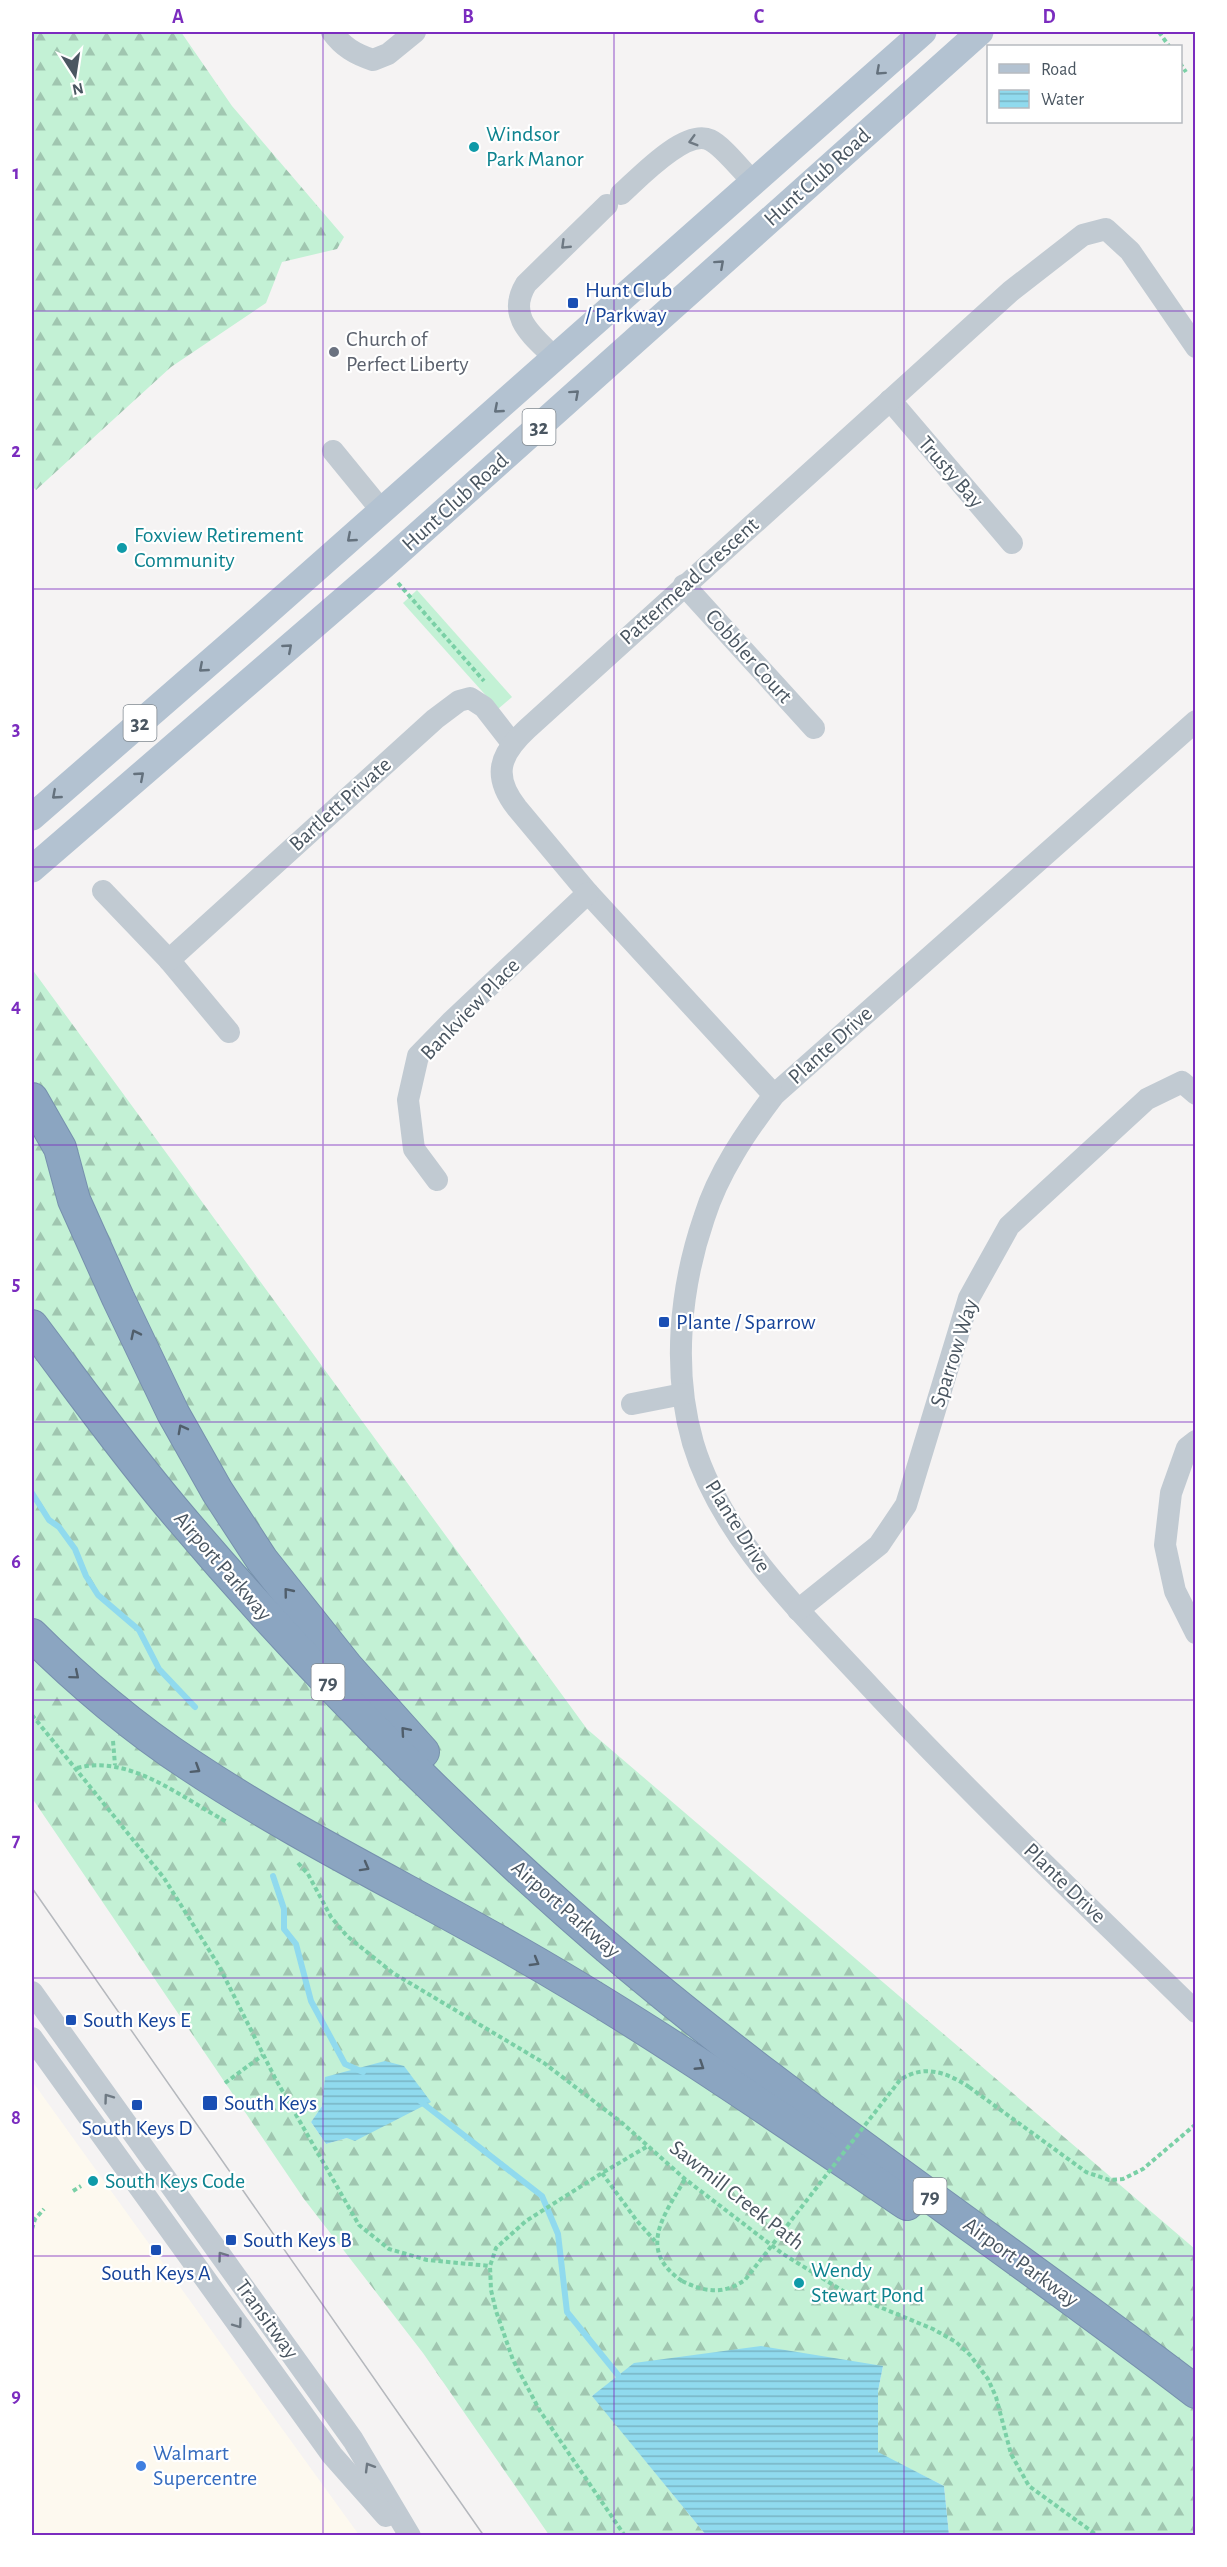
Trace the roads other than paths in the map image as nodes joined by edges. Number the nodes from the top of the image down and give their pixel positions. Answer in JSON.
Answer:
{"nodes":[{"id":1,"x":332,"y":32,"type":"edge"},
{"id":2,"x":415,"y":32,"type":"edge"},
{"id":3,"x":923,"y":32,"type":"edge"},
{"id":4,"x":980,"y":32,"type":"edge"},
{"id":5,"x":754,"y":183,"type":"junction"},
{"id":6,"x":1196,"y":347,"type":"edge"},
{"id":7,"x":555,"y":358,"type":"junction"},
{"id":8,"x":890,"y":400,"type":"junction"},
{"id":9,"x":333,"y":451,"type":"dead end"},
{"id":10,"x":382,"y":511,"type":"junction"},
{"id":11,"x":1012,"y":543,"type":"dead end"},
{"id":12,"x":684,"y":585,"type":"junction"},
{"id":13,"x":1196,"y":721,"type":"edge"},
{"id":14,"x":814,"y":728,"type":"dead end"},
{"id":15,"x":512,"y":742,"type":"junction"},
{"id":16,"x":32,"y":817,"type":"edge"},
{"id":17,"x":32,"y":869,"type":"edge"},
{"id":18,"x":103,"y":891,"type":"dead end"},
{"id":19,"x":588,"y":893,"type":"junction"},
{"id":20,"x":169,"y":960,"type":"junction"},
{"id":21,"x":230,"y":1032,"type":"dead end"},
{"id":22,"x":1196,"y":1094,"type":"edge"},
{"id":23,"x":774,"y":1095,"type":"junction"},
{"id":24,"x":32,"y":1099,"type":"edge"},
{"id":25,"x":32,"y":1134,"type":"edge"},
{"id":26,"x":437,"y":1180,"type":"dead end"},
{"id":27,"x":74,"y":1200,"type":"junction"},
{"id":28,"x":32,"y":1326,"type":"edge"},
{"id":29,"x":683,"y":1394,"type":"junction"},
{"id":30,"x":632,"y":1404,"type":"dead end"},
{"id":31,"x":1196,"y":1441,"type":"edge"},
{"id":32,"x":798,"y":1610,"type":"junction"},
{"id":33,"x":1196,"y":1633,"type":"edge"},
{"id":34,"x":32,"y":1635,"type":"edge"},
{"id":35,"x":32,"y":1992,"type":"edge"},
{"id":36,"x":668,"y":1997,"type":"junction"},
{"id":37,"x":1196,"y":2012,"type":"edge"},
{"id":38,"x":32,"y":2038,"type":"edge"},
{"id":39,"x":1196,"y":2394,"type":"edge"},
{"id":40,"x":404,"y":2535,"type":"edge"},
{"id":41,"x":410,"y":2535,"type":"edge"}],
"edges":[{"from":1,"to":2,"type":"street"},
{"from":3,"to":5,"type":"main road","name":"Hunt Club Road","number":"32","one_way":true},
{"from":17,"to":4,"type":"main road","name":"Hunt Club Road","number":"32","one_way":true},
{"from":5,"to":7,"type":"main road","name":"Hunt Club Road","number":"32"},
{"from":5,"to":7,"type":"street","one_way":true},
{"from":6,"to":8,"type":"street","name":"Pattermead Crescent"},
{"from":7,"to":10,"type":"main road","name":"Hunt Club Road","number":"32","one_way":true},
{"from":8,"to":11,"type":"street","name":"Trusty Bay"},
{"from":8,"to":12,"type":"street","name":"Pattermead Crescent"},
{"from":9,"to":10,"type":"street"},
{"from":10,"to":16,"type":"main road","name":"Hunt Club Road","number":"32","one_way":true},
{"from":12,"to":14,"type":"street","name":"Cobbler Court"},
{"from":12,"to":15,"type":"street","name":"Pattermead Crescent"},
{"from":13,"to":23,"type":"street","name":"Plante Drive"},
{"from":15,"to":19,"type":"street","name":"Pattermead Crescent"},
{"from":15,"to":20,"type":"street","name":"Bartlett Private"},
{"from":18,"to":20,"type":"street"},
{"from":19,"to":23,"type":"street","name":"Pattermead Crescent"},
{"from":19,"to":26,"type":"street","name":"Bankview Place"},
{"from":20,"to":21,"type":"street"},
{"from":22,"to":32,"type":"street","name":"Sparrow Way"},
{"from":23,"to":29,"type":"street","name":"Plante Drive"},
{"from":24,"to":27,"type":"highway"},
{"from":25,"to":27,"type":"highway"},
{"from":36,"to":27,"type":"highway","one_way":true},
{"from":28,"to":36,"type":"highway","name":"Airport Parkway","number":"79"},
{"from":29,"to":30,"type":"street"},
{"from":29,"to":32,"type":"street","name":"Plante Drive"},
{"from":31,"to":33,"type":"street"},
{"from":32,"to":37,"type":"street","name":"Plante Drive"},
{"from":34,"to":39,"type":"highway","one_way":true},
{"from":41,"to":35,"type":"street","name":"Transitway","one_way":true},
{"from":36,"to":39,"type":"highway","name":"Airport Parkway","number":"79"},
{"from":38,"to":40,"type":"street","name":"Transitway","one_way":true}]}
